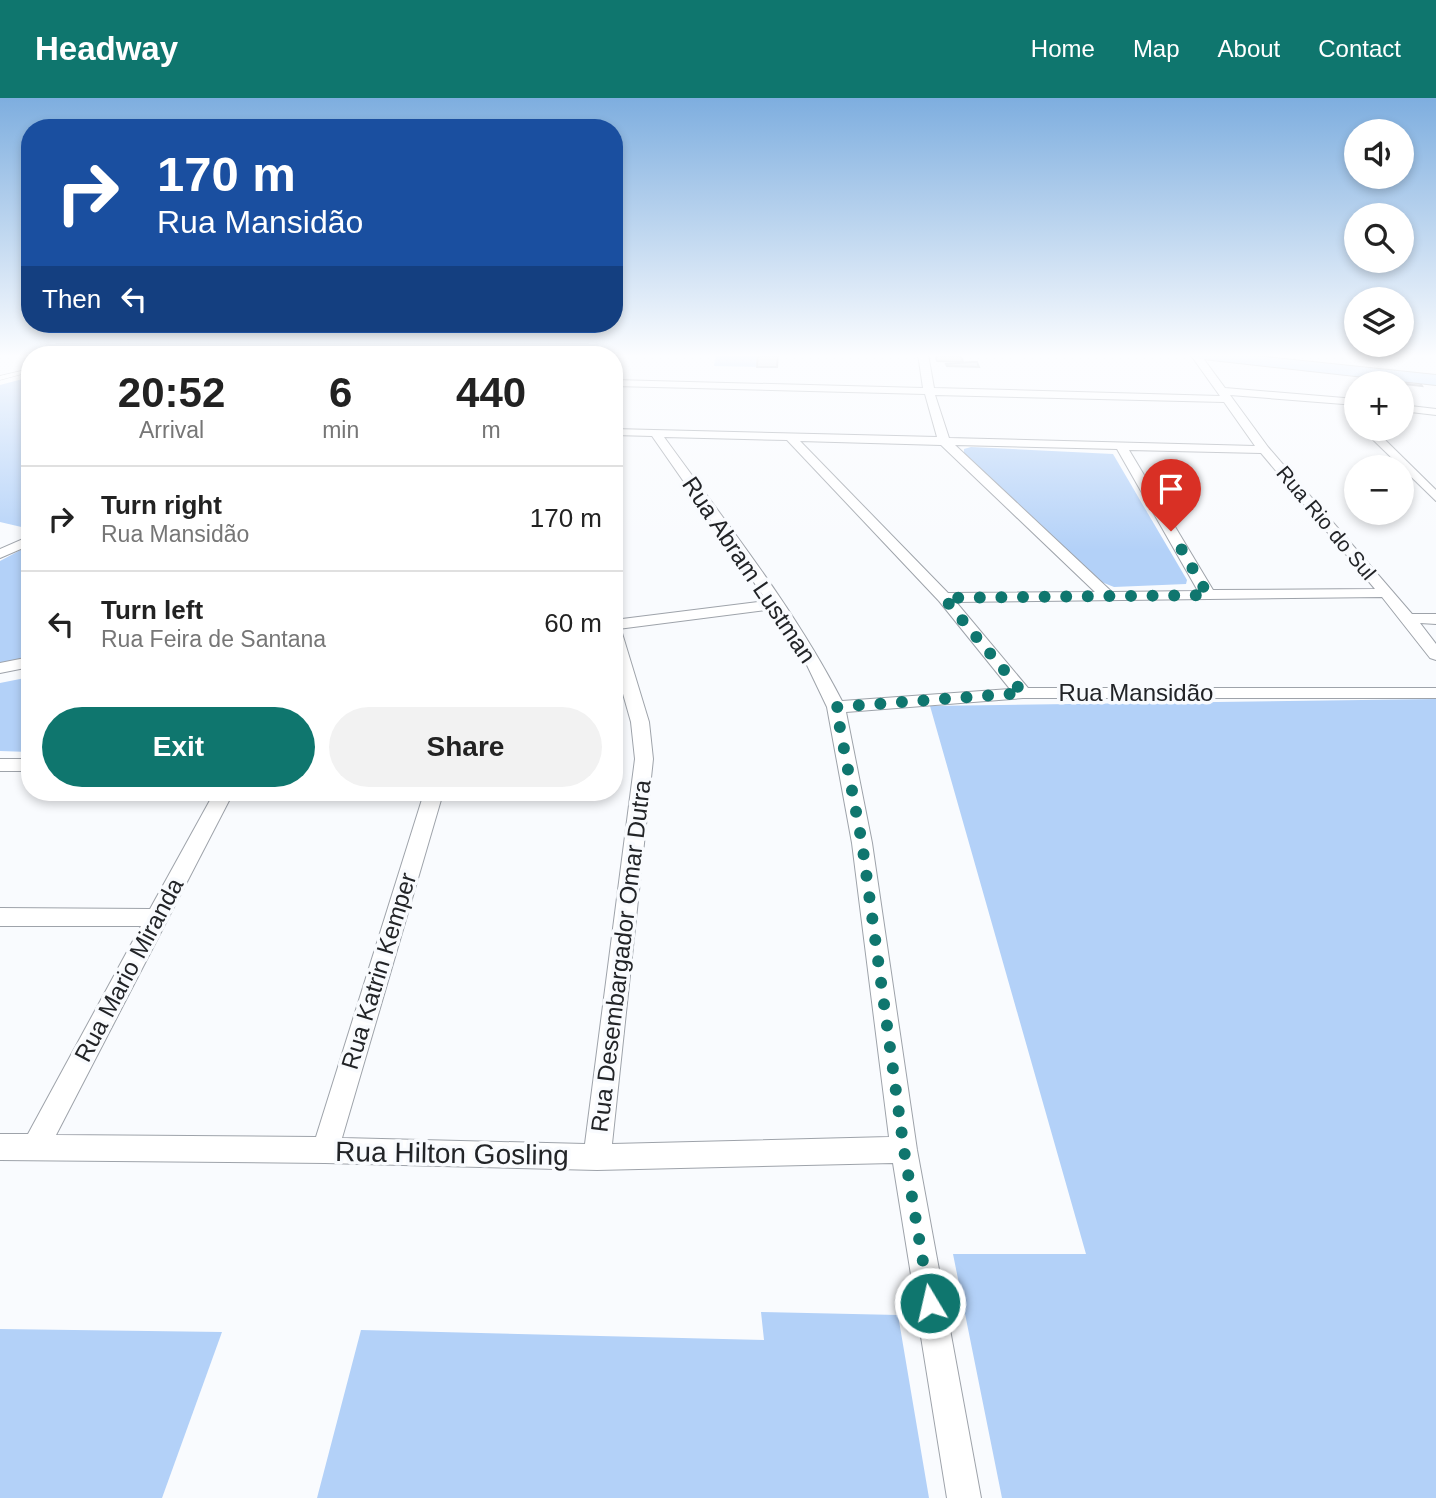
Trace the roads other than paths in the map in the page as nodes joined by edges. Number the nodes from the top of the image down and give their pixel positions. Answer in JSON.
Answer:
{"nodes":[{"id":1,"x":938,"y":419,"type":"edge"},
{"id":2,"x":1241,"y":419,"type":"edge"},
{"id":3,"x":623,"y":432,"type":"edge"},
{"id":4,"x":654,"y":433,"type":"junction"},
{"id":5,"x":790,"y":437,"type":"junction"},
{"id":6,"x":944,"y":441,"type":"junction"},
{"id":7,"x":1380,"y":441,"type":"edge"},
{"id":8,"x":1121,"y":446,"type":"junction"},
{"id":9,"x":1264,"y":450,"type":"junction"},
{"id":10,"x":1436,"y":497,"type":"edge"},
{"id":11,"x":21,"y":544,"type":"edge"},
{"id":12,"x":0,"y":554,"type":"edge"},
{"id":13,"x":1384,"y":593,"type":"junction"},
{"id":14,"x":1106,"y":594,"type":"junction"},
{"id":15,"x":1208,"y":595,"type":"junction"},
{"id":16,"x":944,"y":598,"type":"junction"},
{"id":17,"x":777,"y":604,"type":"junction"},
{"id":18,"x":1408,"y":618,"type":"junction"},
{"id":19,"x":1436,"y":618,"type":"edge"},
{"id":20,"x":623,"y":624,"type":"edge"},
{"id":21,"x":1436,"y":655,"type":"edge"},
{"id":22,"x":21,"y":664,"type":"edge"},
{"id":23,"x":623,"y":664,"type":"edge"},
{"id":24,"x":0,"y":668,"type":"edge"},
{"id":25,"x":1023,"y":693,"type":"junction"},
{"id":26,"x":1436,"y":693,"type":"edge"},
{"id":27,"x":836,"y":707,"type":"junction"},
{"id":28,"x":0,"y":765,"type":"edge"},
{"id":29,"x":21,"y":765,"type":"edge"},
{"id":30,"x":219,"y":801,"type":"edge"},
{"id":31,"x":432,"y":801,"type":"edge"},
{"id":32,"x":0,"y":917,"type":"edge"},
{"id":33,"x":154,"y":918,"type":"junction"},
{"id":34,"x":0,"y":1147,"type":"edge"},
{"id":35,"x":35,"y":1148,"type":"junction"},
{"id":36,"x":325,"y":1150,"type":"junction"},
{"id":37,"x":904,"y":1150,"type":"junction"},
{"id":38,"x":597,"y":1157,"type":"junction"},
{"id":39,"x":964,"y":1498,"type":"edge"}],
"edges":[{"from":1,"to":6,"type":"street"},
{"from":2,"to":9,"type":"street","name":"Rua Rio do Sul"},
{"from":3,"to":4,"type":"street"},
{"from":4,"to":5,"type":"street"},
{"from":4,"to":17,"type":"street","name":"Rua Abram Lustman"},
{"from":5,"to":6,"type":"street"},
{"from":5,"to":16,"type":"street"},
{"from":6,"to":8,"type":"street"},
{"from":6,"to":14,"type":"street"},
{"from":7,"to":10,"type":"street"},
{"from":8,"to":9,"type":"street"},
{"from":8,"to":15,"type":"street"},
{"from":9,"to":13,"type":"street","name":"Rua Rio do Sul"},
{"from":11,"to":12,"type":"street"},
{"from":13,"to":15,"type":"street"},
{"from":13,"to":18,"type":"street","name":"Rua Rio do Sul"},
{"from":14,"to":15,"type":"street"},
{"from":14,"to":16,"type":"street"},
{"from":16,"to":25,"type":"street"},
{"from":17,"to":20,"type":"street"},
{"from":17,"to":27,"type":"street","name":"Rua Abram Lustman"},
{"from":18,"to":19,"type":"street"},
{"from":18,"to":21,"type":"street","name":"Rua Rio do Sul"},
{"from":22,"to":24,"type":"street"},
{"from":23,"to":38,"type":"street","name":"Rua Desembargador Omar Dutra"},
{"from":25,"to":26,"type":"street","name":"Rua Mansidão"},
{"from":25,"to":27,"type":"street","name":"Rua Mansidão"},
{"from":27,"to":37,"type":"street","name":"Rua Abram Lustman"},
{"from":28,"to":29,"type":"street"},
{"from":30,"to":33,"type":"street","name":"Rua Mario Miranda"},
{"from":31,"to":36,"type":"street","name":"Rua Katrin Kemper"},
{"from":32,"to":33,"type":"street"},
{"from":33,"to":35,"type":"street","name":"Rua Mario Miranda"},
{"from":34,"to":35,"type":"street","name":"Rua Hilton Gosling"},
{"from":35,"to":36,"type":"street","name":"Rua Hilton Gosling"},
{"from":36,"to":38,"type":"street","name":"Rua Hilton Gosling"},
{"from":37,"to":38,"type":"street","name":"Rua Hilton Gosling"},
{"from":37,"to":39,"type":"street","name":"Rua Abram Lustman"}]}
